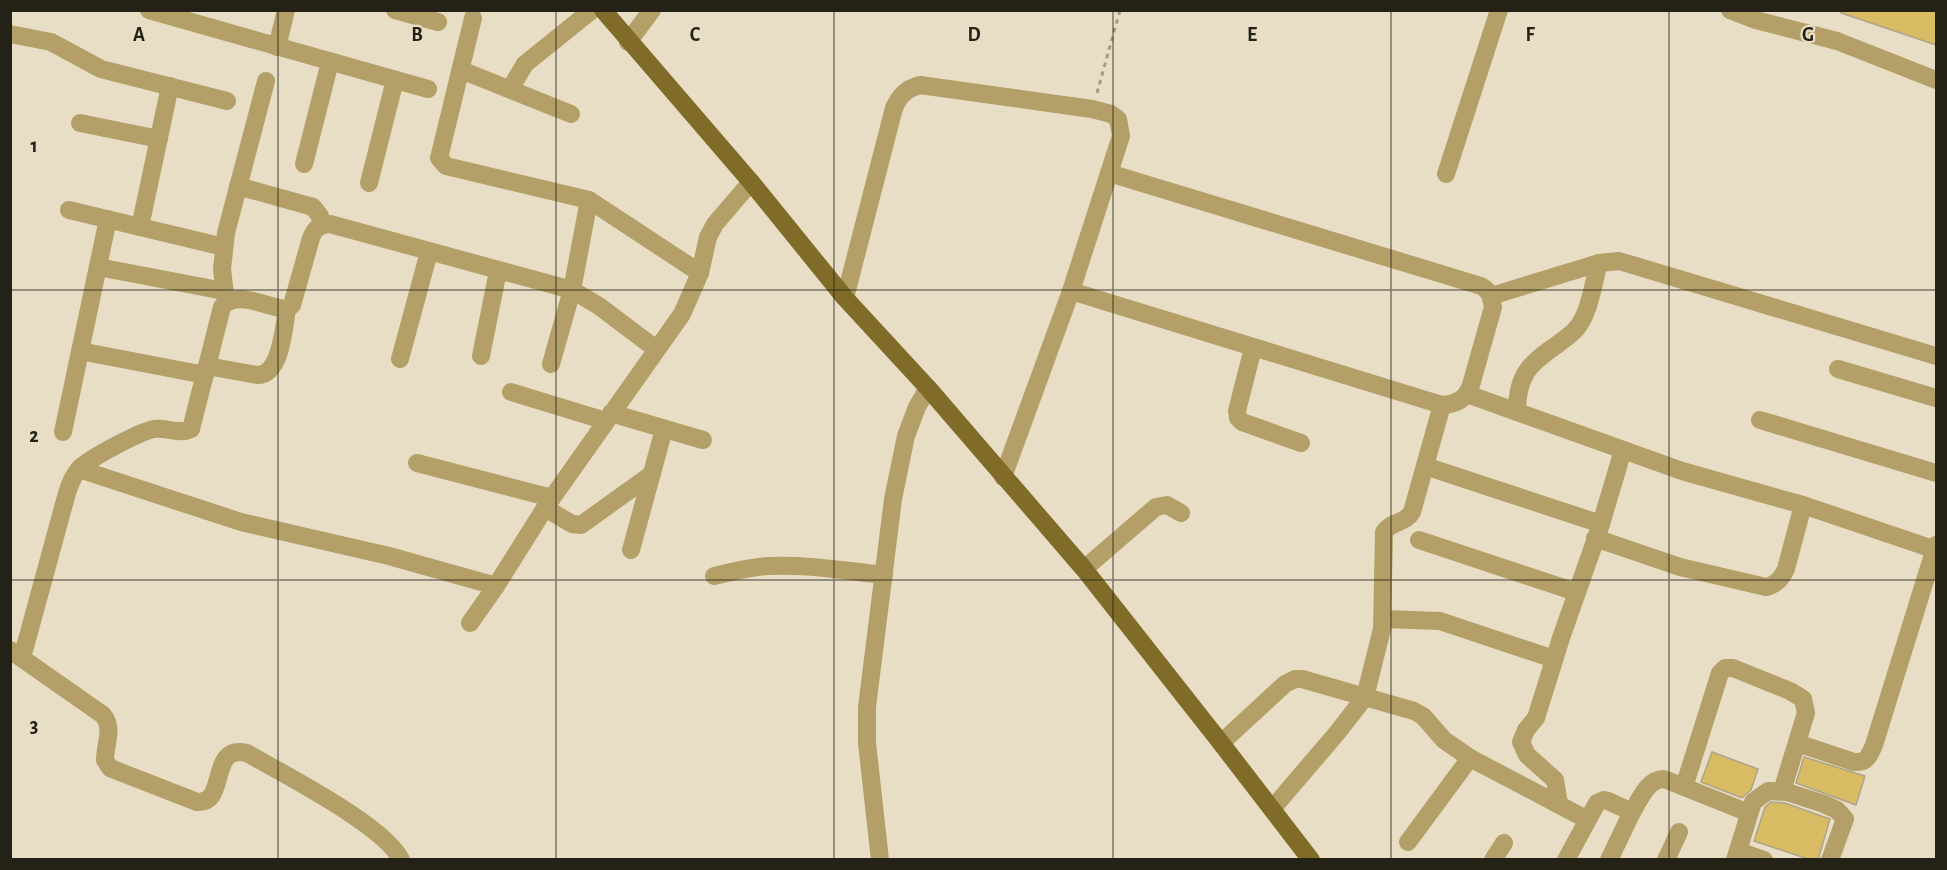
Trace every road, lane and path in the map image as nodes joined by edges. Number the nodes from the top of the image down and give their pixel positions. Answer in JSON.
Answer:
{"nodes":[{"id":1,"x":149,"y":10,"type":"edge"},
{"id":2,"x":286,"y":10,"type":"edge"},
{"id":3,"x":395,"y":10,"type":"edge"},
{"id":4,"x":592,"y":10,"type":"edge"},
{"id":5,"x":603,"y":10,"type":"edge"},
{"id":6,"x":652,"y":10,"type":"edge"},
{"id":7,"x":1120,"y":10,"type":"edge"},
{"id":8,"x":1498,"y":10,"type":"edge"},
{"id":9,"x":1730,"y":10,"type":"edge"},
{"id":10,"x":1758,"y":15,"type":"edge"},
{"id":11,"x":473,"y":18,"type":"dead end"},
{"id":12,"x":438,"y":22,"type":"dead end"},
{"id":13,"x":10,"y":34,"type":"edge"},
{"id":14,"x":628,"y":42,"type":"junction"},
{"id":15,"x":277,"y":47,"type":"junction"},
{"id":16,"x":330,"y":62,"type":"junction"},
{"id":17,"x":461,"y":70,"type":"junction"},
{"id":18,"x":395,"y":80,"type":"junction"},
{"id":19,"x":1936,"y":80,"type":"edge"},
{"id":20,"x":266,"y":81,"type":"dead end"},
{"id":21,"x":170,"y":86,"type":"junction"},
{"id":22,"x":428,"y":89,"type":"dead end"},
{"id":23,"x":510,"y":89,"type":"junction"},
{"id":24,"x":227,"y":101,"type":"dead end"},
{"id":25,"x":1092,"y":110,"type":"junction"},
{"id":26,"x":571,"y":114,"type":"dead end"},
{"id":27,"x":80,"y":123,"type":"dead end"},
{"id":28,"x":159,"y":139,"type":"junction"},
{"id":29,"x":304,"y":164,"type":"dead end"},
{"id":30,"x":1109,"y":172,"type":"junction"},
{"id":31,"x":1446,"y":174,"type":"dead end"},
{"id":32,"x":369,"y":183,"type":"dead end"},
{"id":33,"x":752,"y":183,"type":"junction"},
{"id":34,"x":238,"y":186,"type":"junction"},
{"id":35,"x":589,"y":200,"type":"junction"},
{"id":36,"x":69,"y":210,"type":"dead end"},
{"id":37,"x":108,"y":219,"type":"junction"},
{"id":38,"x":321,"y":225,"type":"junction"},
{"id":39,"x":140,"y":227,"type":"junction"},
{"id":40,"x":224,"y":247,"type":"junction"},
{"id":41,"x":429,"y":252,"type":"junction"},
{"id":42,"x":1599,"y":263,"type":"junction"},
{"id":43,"x":98,"y":267,"type":"junction"},
{"id":44,"x":498,"y":271,"type":"junction"},
{"id":45,"x":700,"y":273,"type":"junction"},
{"id":46,"x":572,"y":290,"type":"junction"},
{"id":47,"x":1071,"y":291,"type":"junction"},
{"id":48,"x":1491,"y":296,"type":"junction"},
{"id":49,"x":225,"y":297,"type":"junction"},
{"id":50,"x":845,"y":298,"type":"junction"},
{"id":51,"x":287,"y":309,"type":"junction"},
{"id":52,"x":1254,"y":348,"type":"junction"},
{"id":53,"x":656,"y":349,"type":"junction"},
{"id":54,"x":80,"y":351,"type":"junction"},
{"id":55,"x":481,"y":356,"type":"dead end"},
{"id":56,"x":1936,"y":356,"type":"edge"},
{"id":57,"x":400,"y":359,"type":"dead end"},
{"id":58,"x":551,"y":364,"type":"dead end"},
{"id":59,"x":1838,"y":369,"type":"dead end"},
{"id":60,"x":206,"y":371,"type":"junction"},
{"id":61,"x":928,"y":388,"type":"junction"},
{"id":62,"x":511,"y":392,"type":"dead end"},
{"id":63,"x":1467,"y":394,"type":"junction"},
{"id":64,"x":1936,"y":398,"type":"edge"},
{"id":65,"x":1442,"y":405,"type":"junction"},
{"id":66,"x":1517,"y":412,"type":"junction"},
{"id":67,"x":609,"y":417,"type":"junction"},
{"id":68,"x":1760,"y":420,"type":"dead end"},
{"id":69,"x":664,"y":429,"type":"junction"},
{"id":70,"x":63,"y":432,"type":"dead end"},
{"id":71,"x":703,"y":440,"type":"dead end"},
{"id":72,"x":1301,"y":443,"type":"dead end"},
{"id":73,"x":1623,"y":450,"type":"junction"},
{"id":74,"x":417,"y":463,"type":"dead end"},
{"id":75,"x":1425,"y":466,"type":"junction"},
{"id":76,"x":79,"y":469,"type":"junction"},
{"id":77,"x":1936,"y":473,"type":"edge"},
{"id":78,"x":652,"y":474,"type":"junction"},
{"id":79,"x":1004,"y":477,"type":"junction"},
{"id":80,"x":549,"y":503,"type":"junction"},
{"id":81,"x":1803,"y":505,"type":"junction"},
{"id":82,"x":1181,"y":513,"type":"dead end"},
{"id":83,"x":1598,"y":531,"type":"junction"},
{"id":84,"x":1419,"y":540,"type":"dead end"},
{"id":85,"x":1936,"y":548,"type":"edge"},
{"id":86,"x":631,"y":550,"type":"dead end"},
{"id":87,"x":1084,"y":569,"type":"junction"},
{"id":88,"x":884,"y":575,"type":"junction"},
{"id":89,"x":714,"y":576,"type":"dead end"},
{"id":90,"x":496,"y":586,"type":"junction"},
{"id":91,"x":1576,"y":592,"type":"junction"},
{"id":92,"x":1383,"y":619,"type":"junction"},
{"id":93,"x":470,"y":622,"type":"dead end"},
{"id":94,"x":16,"y":654,"type":"edge"},
{"id":95,"x":1554,"y":659,"type":"junction"},
{"id":96,"x":1365,"y":698,"type":"junction"},
{"id":97,"x":1221,"y":743,"type":"junction"},
{"id":98,"x":1797,"y":744,"type":"junction"},
{"id":99,"x":1470,"y":758,"type":"junction"},
{"id":100,"x":1684,"y":787,"type":"junction"},
{"id":101,"x":1782,"y":791,"type":"junction"},
{"id":102,"x":1559,"y":804,"type":"junction"},
{"id":103,"x":1272,"y":809,"type":"junction"},
{"id":104,"x":1632,"y":812,"type":"junction"},
{"id":105,"x":1749,"y":813,"type":"junction"},
{"id":106,"x":1586,"y":819,"type":"junction"},
{"id":107,"x":1679,"y":832,"type":"dead end"},
{"id":108,"x":1408,"y":842,"type":"dead end"},
{"id":109,"x":1504,"y":843,"type":"dead end"},
{"id":110,"x":1737,"y":855,"type":"edge"},
{"id":111,"x":401,"y":860,"type":"edge"},
{"id":112,"x":880,"y":860,"type":"edge"},
{"id":113,"x":1311,"y":860,"type":"edge"},
{"id":114,"x":1493,"y":860,"type":"edge"},
{"id":115,"x":1566,"y":860,"type":"edge"},
{"id":116,"x":1609,"y":860,"type":"edge"},
{"id":117,"x":1666,"y":860,"type":"edge"},
{"id":118,"x":1764,"y":860,"type":"edge"},
{"id":119,"x":1830,"y":860,"type":"edge"}],
"edges":[{"from":1,"to":15,"type":"street"},
{"from":2,"to":15,"type":"street"},
{"from":3,"to":12,"type":"street"},
{"from":4,"to":23,"type":"street"},
{"from":5,"to":14,"type":"main road"},
{"from":6,"to":14,"type":"street"},
{"from":7,"to":25,"type":"path"},
{"from":8,"to":31,"type":"street"},
{"from":9,"to":10,"type":"street"},
{"from":10,"to":19,"type":"street"},
{"from":11,"to":17,"type":"street"},
{"from":13,"to":21,"type":"street"},
{"from":14,"to":33,"type":"main road"},
{"from":15,"to":16,"type":"street"},
{"from":16,"to":18,"type":"street"},
{"from":16,"to":29,"type":"street"},
{"from":17,"to":23,"type":"street"},
{"from":17,"to":35,"type":"street"},
{"from":18,"to":22,"type":"street"},
{"from":18,"to":32,"type":"street"},
{"from":20,"to":34,"type":"street"},
{"from":21,"to":24,"type":"street"},
{"from":21,"to":28,"type":"street"},
{"from":23,"to":26,"type":"street"},
{"from":25,"to":30,"type":"street"},
{"from":25,"to":50,"type":"street"},
{"from":27,"to":28,"type":"street"},
{"from":28,"to":39,"type":"street"},
{"from":30,"to":47,"type":"street"},
{"from":30,"to":48,"type":"street"},
{"from":33,"to":45,"type":"street"},
{"from":33,"to":50,"type":"main road"},
{"from":34,"to":38,"type":"street"},
{"from":34,"to":40,"type":"street"},
{"from":35,"to":45,"type":"street"},
{"from":35,"to":46,"type":"street"},
{"from":36,"to":37,"type":"street"},
{"from":37,"to":39,"type":"street"},
{"from":37,"to":43,"type":"street"},
{"from":38,"to":41,"type":"street"},
{"from":38,"to":51,"type":"street"},
{"from":39,"to":40,"type":"street"},
{"from":40,"to":49,"type":"street"},
{"from":41,"to":44,"type":"street"},
{"from":41,"to":57,"type":"street"},
{"from":42,"to":48,"type":"street"},
{"from":42,"to":56,"type":"street"},
{"from":42,"to":66,"type":"street"},
{"from":43,"to":49,"type":"street"},
{"from":43,"to":54,"type":"street"},
{"from":44,"to":46,"type":"street"},
{"from":44,"to":55,"type":"street"},
{"from":45,"to":53,"type":"street"},
{"from":46,"to":53,"type":"street"},
{"from":46,"to":58,"type":"street"},
{"from":47,"to":52,"type":"street"},
{"from":47,"to":79,"type":"street"},
{"from":48,"to":63,"type":"street"},
{"from":49,"to":51,"type":"street"},
{"from":49,"to":60,"type":"street"},
{"from":50,"to":61,"type":"main road"},
{"from":51,"to":60,"type":"street"},
{"from":52,"to":65,"type":"street"},
{"from":52,"to":72,"type":"street"},
{"from":53,"to":67,"type":"street"},
{"from":54,"to":60,"type":"street"},
{"from":54,"to":70,"type":"street"},
{"from":59,"to":64,"type":"street"},
{"from":60,"to":76,"type":"street"},
{"from":61,"to":79,"type":"main road"},
{"from":61,"to":88,"type":"street"},
{"from":62,"to":67,"type":"street"},
{"from":63,"to":65,"type":"street"},
{"from":63,"to":66,"type":"street"},
{"from":65,"to":75,"type":"street"},
{"from":66,"to":73,"type":"street"},
{"from":67,"to":69,"type":"street"},
{"from":67,"to":80,"type":"street"},
{"from":68,"to":77,"type":"street"},
{"from":69,"to":71,"type":"street"},
{"from":69,"to":78,"type":"street"},
{"from":73,"to":81,"type":"street"},
{"from":73,"to":83,"type":"street"},
{"from":74,"to":80,"type":"street"},
{"from":75,"to":83,"type":"street"},
{"from":75,"to":92,"type":"street"},
{"from":76,"to":90,"type":"street"},
{"from":76,"to":94,"type":"street"},
{"from":78,"to":80,"type":"street"},
{"from":78,"to":86,"type":"street"},
{"from":79,"to":87,"type":"main road"},
{"from":80,"to":90,"type":"street"},
{"from":81,"to":83,"type":"street"},
{"from":81,"to":85,"type":"street"},
{"from":82,"to":87,"type":"street"},
{"from":83,"to":91,"type":"street"},
{"from":84,"to":91,"type":"street"},
{"from":85,"to":98,"type":"street"},
{"from":87,"to":97,"type":"main road"},
{"from":88,"to":89,"type":"street"},
{"from":88,"to":112,"type":"street"},
{"from":90,"to":93,"type":"street"},
{"from":91,"to":95,"type":"street"},
{"from":92,"to":95,"type":"street"},
{"from":92,"to":96,"type":"street"},
{"from":94,"to":111,"type":"street"},
{"from":95,"to":102,"type":"street"},
{"from":96,"to":97,"type":"street"},
{"from":96,"to":99,"type":"street"},
{"from":96,"to":103,"type":"street"},
{"from":97,"to":103,"type":"main road"},
{"from":98,"to":100,"type":"street"},
{"from":98,"to":101,"type":"street"},
{"from":99,"to":102,"type":"street"},
{"from":99,"to":108,"type":"street"},
{"from":100,"to":104,"type":"street"},
{"from":100,"to":105,"type":"street"},
{"from":101,"to":105,"type":"street"},
{"from":101,"to":119,"type":"street"},
{"from":102,"to":106,"type":"street"},
{"from":103,"to":113,"type":"main road"},
{"from":104,"to":106,"type":"street"},
{"from":104,"to":116,"type":"street"},
{"from":105,"to":110,"type":"street"},
{"from":106,"to":115,"type":"street"},
{"from":107,"to":117,"type":"street"},
{"from":109,"to":114,"type":"street"},
{"from":110,"to":118,"type":"street"}]}
